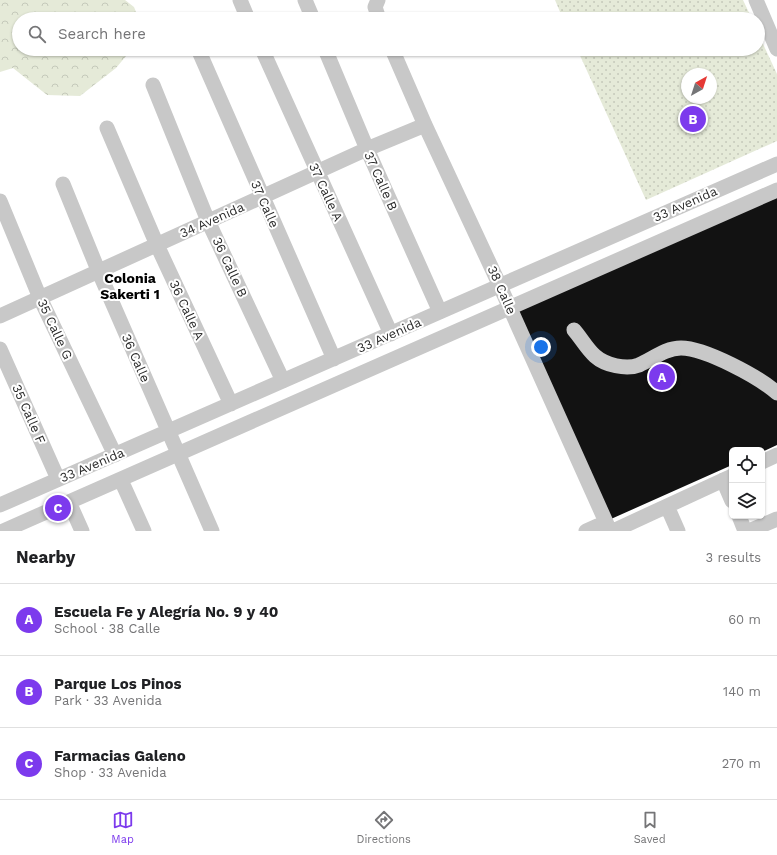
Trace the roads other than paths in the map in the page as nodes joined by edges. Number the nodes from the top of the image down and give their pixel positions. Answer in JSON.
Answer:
{"nodes":[{"id":1,"x":240,"y":0,"type":"edge"},
{"id":2,"x":305,"y":0,"type":"edge"},
{"id":3,"x":758,"y":1,"type":"edge"},
{"id":4,"x":245,"y":12,"type":"edge"},
{"id":5,"x":310,"y":12,"type":"edge"},
{"id":6,"x":762,"y":12,"type":"edge"},
{"id":7,"x":765,"y":19,"type":"edge"},
{"id":8,"x":777,"y":49,"type":"edge"},
{"id":9,"x":201,"y":56,"type":"edge"},
{"id":10,"x":265,"y":56,"type":"edge"},
{"id":11,"x":328,"y":56,"type":"edge"},
{"id":12,"x":395,"y":56,"type":"edge"},
{"id":13,"x":153,"y":85,"type":"dead end"},
{"id":14,"x":424,"y":125,"type":"junction"},
{"id":15,"x":107,"y":128,"type":"dead end"},
{"id":16,"x":367,"y":149,"type":"junction"},
{"id":17,"x":777,"y":164,"type":"edge"},
{"id":18,"x":317,"y":173,"type":"junction"},
{"id":19,"x":63,"y":184,"type":"dead end"},
{"id":20,"x":777,"y":190,"type":"edge"},
{"id":21,"x":262,"y":197,"type":"junction"},
{"id":22,"x":0,"y":202,"type":"edge"},
{"id":23,"x":208,"y":221,"type":"junction"},
{"id":24,"x":157,"y":244,"type":"junction"},
{"id":25,"x":98,"y":270,"type":"junction"},
{"id":26,"x":500,"y":286,"type":"junction"},
{"id":27,"x":40,"y":298,"type":"junction"},
{"id":28,"x":510,"y":308,"type":"junction"},
{"id":29,"x":440,"y":312,"type":"junction"},
{"id":30,"x":0,"y":316,"type":"edge"},
{"id":31,"x":574,"y":330,"type":"dead end"},
{"id":32,"x":391,"y":334,"type":"junction"},
{"id":33,"x":0,"y":349,"type":"edge"},
{"id":34,"x":334,"y":359,"type":"junction"},
{"id":35,"x":283,"y":381,"type":"junction"},
{"id":36,"x":777,"y":393,"type":"edge"},
{"id":37,"x":231,"y":404,"type":"junction"},
{"id":38,"x":169,"y":431,"type":"junction"},
{"id":39,"x":115,"y":455,"type":"junction"},
{"id":40,"x":178,"y":455,"type":"junction"},
{"id":41,"x":727,"y":478,"type":"edge"},
{"id":42,"x":58,"y":479,"type":"junction"},
{"id":43,"x":121,"y":480,"type":"junction"},
{"id":44,"x":2,"y":499,"type":"edge"},
{"id":45,"x":69,"y":502,"type":"junction"},
{"id":46,"x":667,"y":506,"type":"junction"},
{"id":47,"x":777,"y":518,"type":"edge"},
{"id":48,"x":740,"y":519,"type":"edge"},
{"id":49,"x":609,"y":528,"type":"edge"},
{"id":50,"x":12,"y":529,"type":"edge"},
{"id":51,"x":82,"y":531,"type":"edge"},
{"id":52,"x":144,"y":531,"type":"edge"},
{"id":53,"x":212,"y":531,"type":"edge"},
{"id":54,"x":586,"y":531,"type":"edge"},
{"id":55,"x":678,"y":531,"type":"edge"},
{"id":56,"x":745,"y":531,"type":"edge"},
{"id":57,"x":749,"y":531,"type":"edge"}],
"edges":[{"from":1,"to":4,"type":"street"},
{"from":2,"to":5,"type":"street"},
{"from":3,"to":6,"type":"street"},
{"from":7,"to":8,"type":"street"},
{"from":9,"to":21,"type":"street","name":"37 Calle"},
{"from":10,"to":18,"type":"street","name":"37 Calle A"},
{"from":11,"to":16,"type":"street","name":"37 Calle B"},
{"from":12,"to":14,"type":"street","name":"38 Calle"},
{"from":13,"to":23,"type":"street","name":"36 Calle B"},
{"from":14,"to":16,"type":"street","name":"34 Avenida"},
{"from":14,"to":26,"type":"street","name":"38 Calle"},
{"from":15,"to":24,"type":"street","name":"36 Calle A"},
{"from":16,"to":18,"type":"street","name":"34 Avenida"},
{"from":16,"to":29,"type":"street","name":"37 Calle B"},
{"from":17,"to":26,"type":"street","name":"33 Avenida"},
{"from":18,"to":21,"type":"street","name":"34 Avenida"},
{"from":18,"to":32,"type":"street","name":"37 Calle A"},
{"from":19,"to":25,"type":"street","name":"36 Calle"},
{"from":20,"to":28,"type":"street","name":"33 Avenida"},
{"from":21,"to":23,"type":"street","name":"34 Avenida"},
{"from":21,"to":34,"type":"street","name":"37 Calle"},
{"from":22,"to":27,"type":"street","name":"35 Calle G"},
{"from":23,"to":24,"type":"street","name":"34 Avenida"},
{"from":23,"to":35,"type":"street","name":"36 Calle B"},
{"from":24,"to":25,"type":"street","name":"34 Avenida"},
{"from":24,"to":37,"type":"street","name":"36 Calle A"},
{"from":25,"to":27,"type":"street","name":"34 Avenida"},
{"from":25,"to":38,"type":"street","name":"36 Calle"},
{"from":26,"to":28,"type":"street","name":"38 Calle"},
{"from":26,"to":29,"type":"street","name":"33 Avenida"},
{"from":27,"to":30,"type":"street","name":"34 Avenida"},
{"from":27,"to":39,"type":"street","name":"35 Calle G"},
{"from":28,"to":40,"type":"street","name":"33 Avenida"},
{"from":28,"to":49,"type":"street","name":"38 Calle"},
{"from":29,"to":32,"type":"street","name":"33 Avenida"},
{"from":31,"to":36,"type":"street"},
{"from":32,"to":34,"type":"street","name":"33 Avenida"},
{"from":33,"to":42,"type":"street","name":"35 Calle F"},
{"from":34,"to":35,"type":"street","name":"33 Avenida"},
{"from":35,"to":37,"type":"street","name":"33 Avenida"},
{"from":37,"to":38,"type":"street","name":"33 Avenida"},
{"from":38,"to":39,"type":"street","name":"33 Avenida"},
{"from":38,"to":40,"type":"street","name":"36 Calle"},
{"from":39,"to":42,"type":"street","name":"33 Avenida"},
{"from":40,"to":43,"type":"street","name":"33 Avenida"},
{"from":40,"to":53,"type":"street","name":"36 Calle"},
{"from":41,"to":46,"type":"street"},
{"from":42,"to":44,"type":"street","name":"33 Avenida"},
{"from":43,"to":45,"type":"street","name":"33 Avenida"},
{"from":43,"to":52,"type":"street"},
{"from":45,"to":50,"type":"street","name":"33 Avenida"},
{"from":45,"to":51,"type":"street"},
{"from":46,"to":49,"type":"street"},
{"from":46,"to":55,"type":"street"},
{"from":47,"to":57,"type":"street"},
{"from":48,"to":56,"type":"street"},
{"from":49,"to":54,"type":"street"}]}
